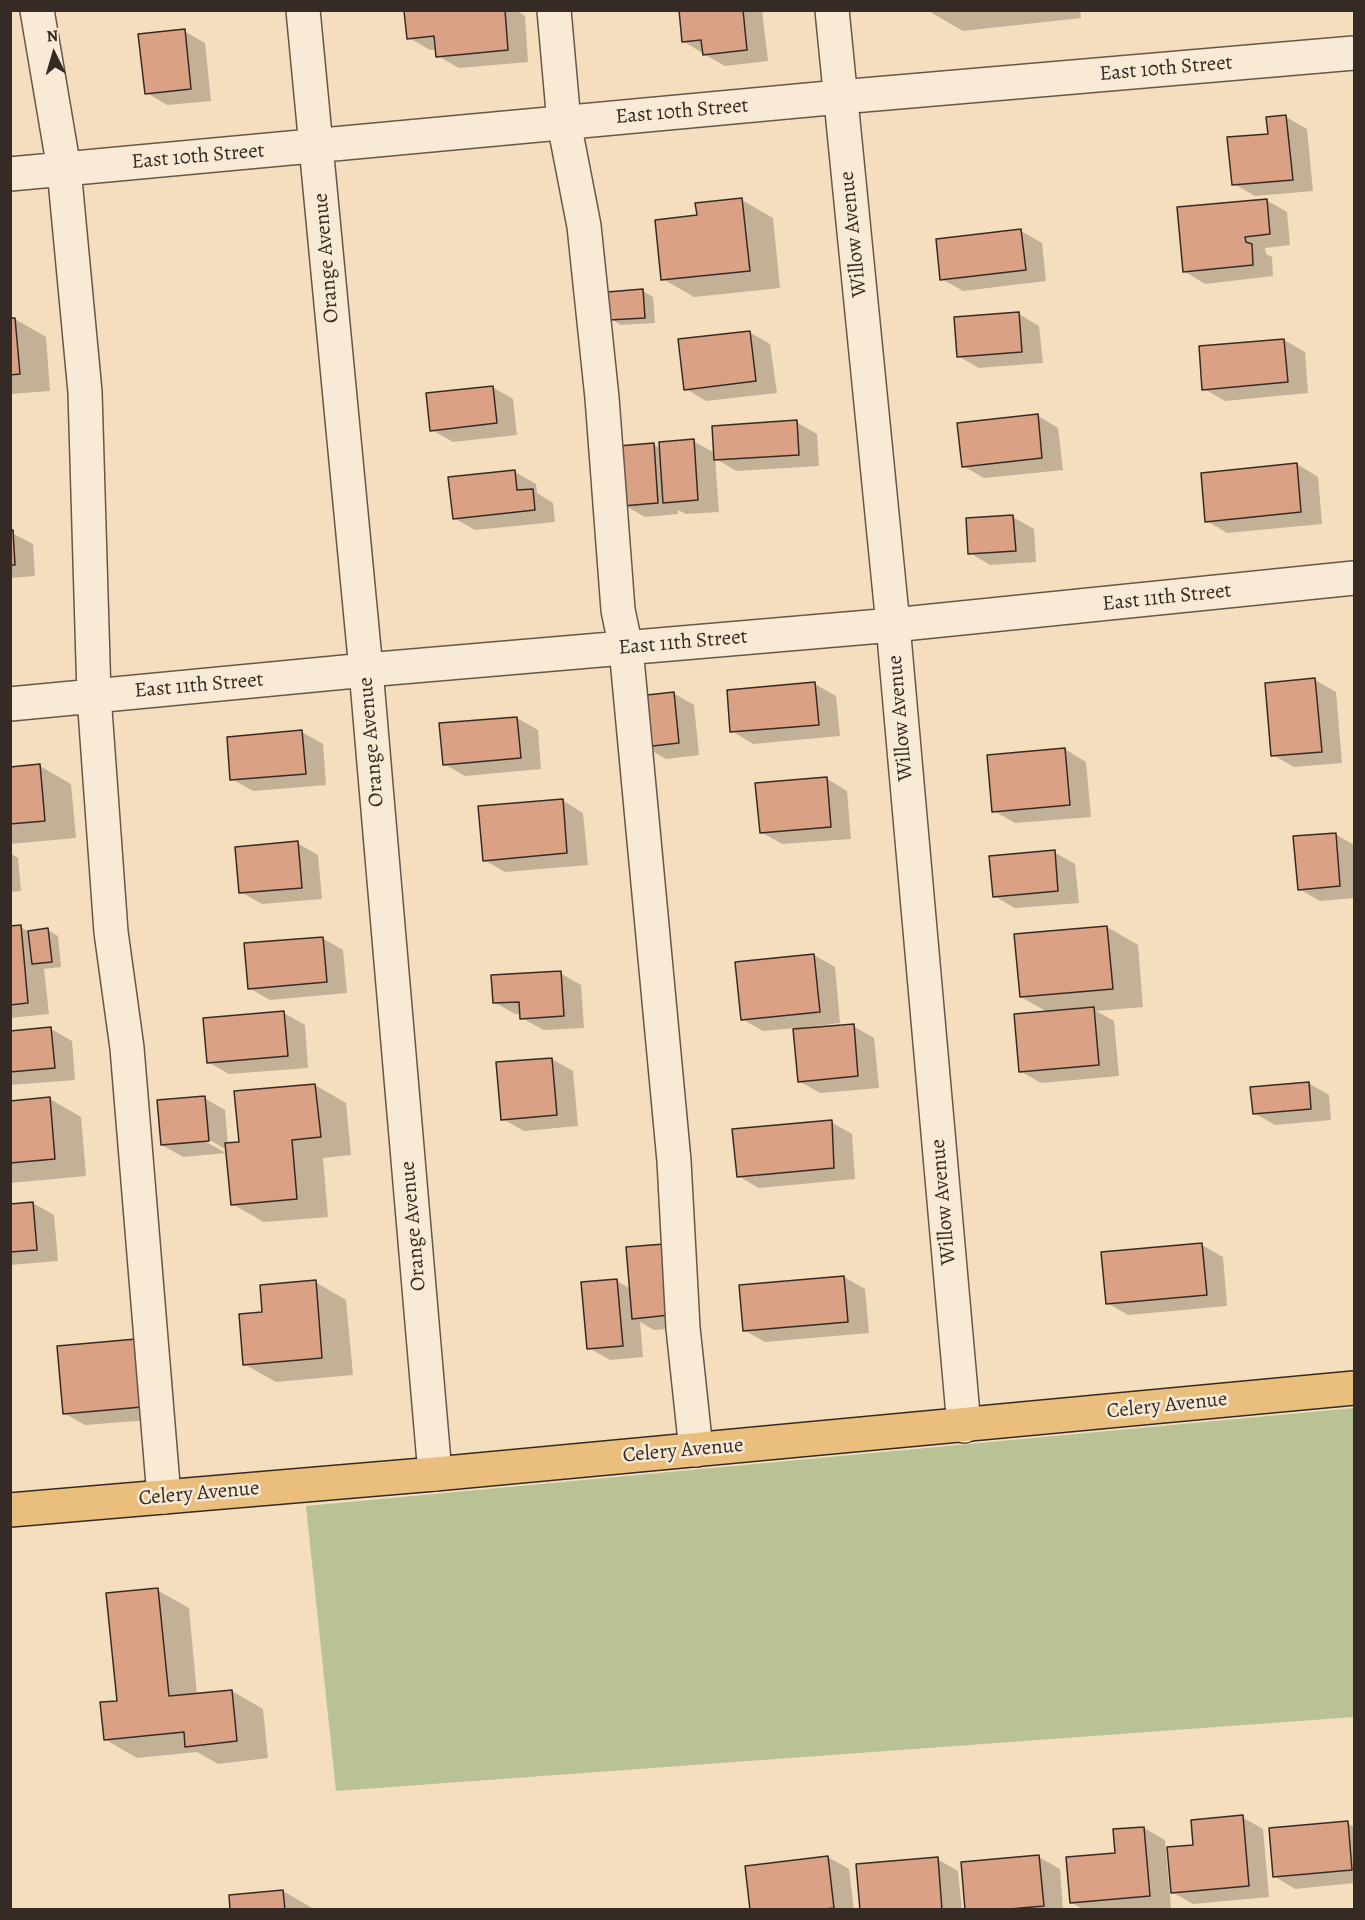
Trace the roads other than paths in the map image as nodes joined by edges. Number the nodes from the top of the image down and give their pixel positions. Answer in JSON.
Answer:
{"nodes":[{"id":1,"x":38,"y":10,"type":"edge"},
{"id":2,"x":303,"y":10,"type":"edge"},
{"id":3,"x":554,"y":10,"type":"edge"},
{"id":4,"x":832,"y":10,"type":"edge"},
{"id":5,"x":1354,"y":53,"type":"edge"},
{"id":6,"x":840,"y":97,"type":"junction"},
{"id":7,"x":564,"y":123,"type":"junction"},
{"id":8,"x":316,"y":146,"type":"junction"},
{"id":9,"x":64,"y":169,"type":"junction"},
{"id":10,"x":10,"y":174,"type":"edge"},
{"id":11,"x":1354,"y":578,"type":"edge"},
{"id":12,"x":893,"y":625,"type":"junction"},
{"id":13,"x":626,"y":648,"type":"junction"},
{"id":14,"x":366,"y":670,"type":"junction"},
{"id":15,"x":94,"y":696,"type":"junction"},
{"id":16,"x":10,"y":704,"type":"edge"},
{"id":17,"x":1354,"y":1388,"type":"edge"},
{"id":18,"x":964,"y":1426,"type":"junction"},
{"id":19,"x":696,"y":1450,"type":"junction"},
{"id":20,"x":435,"y":1474,"type":"junction"},
{"id":21,"x":164,"y":1497,"type":"junction"},
{"id":22,"x":10,"y":1510,"type":"edge"}],
"edges":[{"from":1,"to":9,"type":"street"},
{"from":2,"to":8,"type":"street","name":"Orange Avenue"},
{"from":3,"to":7,"type":"street"},
{"from":4,"to":6,"type":"street","name":"Willow Avenue"},
{"from":5,"to":6,"type":"street","name":"East 10th Street"},
{"from":6,"to":7,"type":"street","name":"East 10th Street"},
{"from":6,"to":12,"type":"street","name":"Willow Avenue"},
{"from":7,"to":8,"type":"street","name":"East 10th Street"},
{"from":7,"to":13,"type":"street"},
{"from":8,"to":9,"type":"street","name":"East 10th Street"},
{"from":8,"to":14,"type":"street","name":"Orange Avenue"},
{"from":9,"to":10,"type":"street","name":"East 10th Street"},
{"from":9,"to":15,"type":"street"},
{"from":11,"to":12,"type":"street","name":"East 11th Street"},
{"from":12,"to":13,"type":"street","name":"East 11th Street"},
{"from":12,"to":18,"type":"street","name":"Willow Avenue"},
{"from":13,"to":14,"type":"street","name":"East 11th Street"},
{"from":13,"to":19,"type":"street"},
{"from":14,"to":15,"type":"street","name":"East 11th Street"},
{"from":14,"to":20,"type":"street","name":"Orange Avenue"},
{"from":15,"to":16,"type":"street","name":"East 11th Street"},
{"from":15,"to":21,"type":"street"},
{"from":17,"to":18,"type":"main road","name":"Celery Avenue"},
{"from":18,"to":19,"type":"main road","name":"Celery Avenue"},
{"from":19,"to":20,"type":"main road","name":"Celery Avenue"},
{"from":20,"to":21,"type":"main road","name":"Celery Avenue"},
{"from":21,"to":22,"type":"main road","name":"Celery Avenue"}]}
